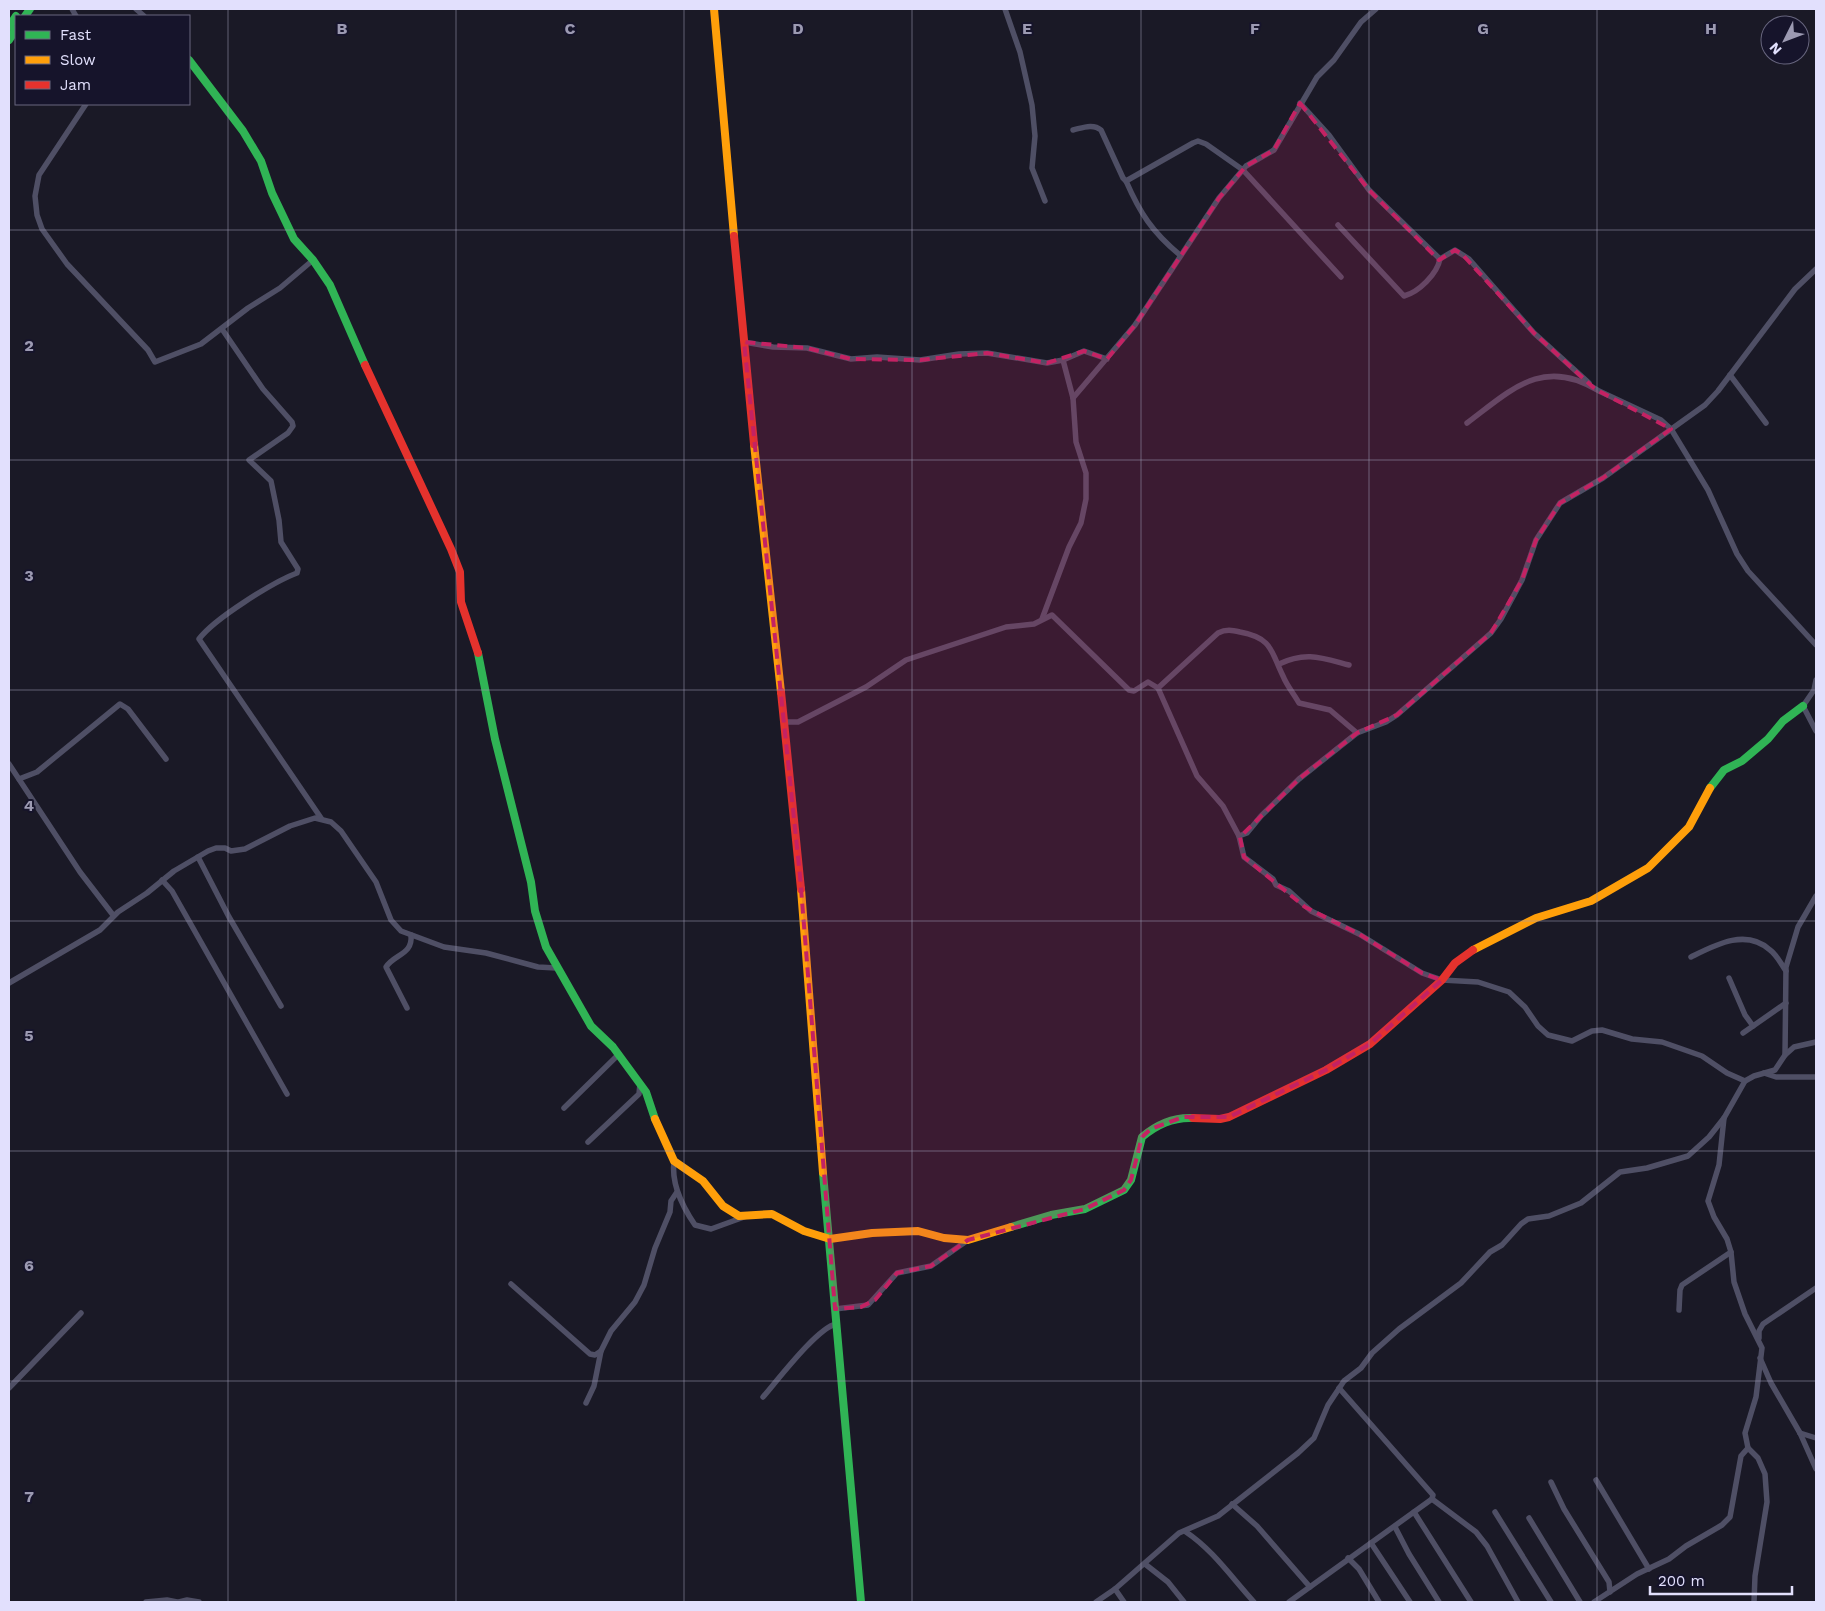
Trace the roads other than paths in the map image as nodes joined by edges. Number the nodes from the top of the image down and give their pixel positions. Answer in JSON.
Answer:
{"nodes":[{"id":1,"x":714,"y":9,"type":"edge"},
{"id":2,"x":1004,"y":9,"type":"edge"},
{"id":3,"x":1376,"y":9,"type":"edge"},
{"id":4,"x":190,"y":61,"type":"edge"},
{"id":5,"x":1300,"y":103,"type":"junction"},
{"id":6,"x":85,"y":105,"type":"edge"},
{"id":7,"x":1073,"y":130,"type":"dead end"},
{"id":8,"x":1243,"y":170,"type":"junction"},
{"id":9,"x":1126,"y":181,"type":"junction"},
{"id":10,"x":1045,"y":201,"type":"dead end"},
{"id":11,"x":1338,"y":225,"type":"dead end"},
{"id":12,"x":1180,"y":255,"type":"junction"},
{"id":13,"x":1440,"y":259,"type":"junction"},
{"id":14,"x":313,"y":260,"type":"junction"},
{"id":15,"x":1816,"y":269,"type":"edge"},
{"id":16,"x":1341,"y":277,"type":"dead end"},
{"id":17,"x":222,"y":329,"type":"junction"},
{"id":18,"x":744,"y":342,"type":"junction"},
{"id":19,"x":1107,"y":359,"type":"junction"},
{"id":20,"x":1064,"y":360,"type":"junction"},
{"id":21,"x":1730,"y":375,"type":"junction"},
{"id":22,"x":1591,"y":385,"type":"junction"},
{"id":23,"x":1073,"y":398,"type":"junction"},
{"id":24,"x":1467,"y":423,"type":"dead end"},
{"id":25,"x":1766,"y":423,"type":"dead end"},
{"id":26,"x":1672,"y":429,"type":"junction"},
{"id":27,"x":1042,"y":618,"type":"junction"},
{"id":28,"x":1816,"y":645,"type":"edge"},
{"id":29,"x":1279,"y":664,"type":"junction"},
{"id":30,"x":1349,"y":665,"type":"dead end"},
{"id":31,"x":1816,"y":680,"type":"edge"},
{"id":32,"x":1158,"y":688,"type":"junction"},
{"id":33,"x":1803,"y":706,"type":"junction"},
{"id":34,"x":785,"y":722,"type":"junction"},
{"id":35,"x":1816,"y":731,"type":"edge"},
{"id":36,"x":1357,"y":733,"type":"junction"},
{"id":37,"x":166,"y":759,"type":"dead end"},
{"id":38,"x":9,"y":764,"type":"edge"},
{"id":39,"x":19,"y":779,"type":"junction"},
{"id":40,"x":321,"y":818,"type":"junction"},
{"id":41,"x":1239,"y":836,"type":"junction"},
{"id":42,"x":198,"y":857,"type":"junction"},
{"id":43,"x":162,"y":880,"type":"junction"},
{"id":44,"x":1816,"y":896,"type":"edge"},
{"id":45,"x":114,"y":915,"type":"junction"},
{"id":46,"x":411,"y":935,"type":"junction"},
{"id":47,"x":1691,"y":958,"type":"dead end"},
{"id":48,"x":556,"y":968,"type":"junction"},
{"id":49,"x":1786,"y":971,"type":"junction"},
{"id":50,"x":1729,"y":978,"type":"dead end"},
{"id":51,"x":1442,"y":980,"type":"junction"},
{"id":52,"x":9,"y":983,"type":"edge"},
{"id":53,"x":1786,"y":1002,"type":"junction"},
{"id":54,"x":281,"y":1006,"type":"dead end"},
{"id":55,"x":407,"y":1008,"type":"dead end"},
{"id":56,"x":1753,"y":1026,"type":"junction"},
{"id":57,"x":1743,"y":1032,"type":"dead end"},
{"id":58,"x":1816,"y":1042,"type":"edge"},
{"id":59,"x":619,"y":1054,"type":"junction"},
{"id":60,"x":1785,"y":1055,"type":"junction"},
{"id":61,"x":1764,"y":1073,"type":"junction"},
{"id":62,"x":1816,"y":1077,"type":"edge"},
{"id":63,"x":1746,"y":1081,"type":"junction"},
{"id":64,"x":640,"y":1083,"type":"junction"},
{"id":65,"x":287,"y":1094,"type":"dead end"},
{"id":66,"x":564,"y":1108,"type":"dead end"},
{"id":67,"x":1724,"y":1118,"type":"junction"},
{"id":68,"x":588,"y":1142,"type":"dead end"},
{"id":69,"x":674,"y":1161,"type":"junction"},
{"id":70,"x":677,"y":1192,"type":"junction"},
{"id":71,"x":744,"y":1216,"type":"junction"},
{"id":72,"x":830,"y":1239,"type":"junction"},
{"id":73,"x":968,"y":1240,"type":"junction"},
{"id":74,"x":1731,"y":1252,"type":"junction"},
{"id":75,"x":511,"y":1284,"type":"dead end"},
{"id":76,"x":1816,"y":1288,"type":"edge"},
{"id":77,"x":836,"y":1309,"type":"junction"},
{"id":78,"x":1679,"y":1310,"type":"dead end"},
{"id":79,"x":80,"y":1313,"type":"dead end"},
{"id":80,"x":836,"y":1324,"type":"junction"},
{"id":81,"x":1759,"y":1341,"type":"junction"},
{"id":82,"x":601,"y":1351,"type":"junction"},
{"id":83,"x":1760,"y":1358,"type":"junction"},
{"id":84,"x":9,"y":1388,"type":"edge"},
{"id":85,"x":1339,"y":1388,"type":"junction"},
{"id":86,"x":762,"y":1397,"type":"dead end"},
{"id":87,"x":586,"y":1404,"type":"dead end"},
{"id":88,"x":1800,"y":1433,"type":"junction"},
{"id":89,"x":1816,"y":1438,"type":"edge"},
{"id":90,"x":1748,"y":1448,"type":"junction"},
{"id":91,"x":1816,"y":1469,"type":"edge"},
{"id":92,"x":1596,"y":1480,"type":"dead end"},
{"id":93,"x":1551,"y":1482,"type":"dead end"},
{"id":94,"x":1432,"y":1499,"type":"junction"},
{"id":95,"x":1232,"y":1504,"type":"junction"},
{"id":96,"x":1414,"y":1512,"type":"junction"},
{"id":97,"x":1495,"y":1512,"type":"dead end"},
{"id":98,"x":1529,"y":1518,"type":"dead end"},
{"id":99,"x":1395,"y":1527,"type":"junction"},
{"id":100,"x":1186,"y":1532,"type":"junction"},
{"id":101,"x":1372,"y":1544,"type":"junction"},
{"id":102,"x":1348,"y":1558,"type":"junction"},
{"id":103,"x":1145,"y":1564,"type":"junction"},
{"id":104,"x":1649,"y":1569,"type":"junction"},
{"id":105,"x":1310,"y":1587,"type":"junction"},
{"id":106,"x":1115,"y":1590,"type":"junction"},
{"id":107,"x":1610,"y":1592,"type":"junction"},
{"id":108,"x":146,"y":1602,"type":"edge"},
{"id":109,"x":178,"y":1602,"type":"edge"},
{"id":110,"x":198,"y":1602,"type":"edge"},
{"id":111,"x":861,"y":1602,"type":"edge"},
{"id":112,"x":1096,"y":1602,"type":"edge"},
{"id":113,"x":1124,"y":1602,"type":"edge"},
{"id":114,"x":1184,"y":1602,"type":"edge"},
{"id":115,"x":1254,"y":1602,"type":"edge"},
{"id":116,"x":1288,"y":1602,"type":"edge"},
{"id":117,"x":1379,"y":1602,"type":"edge"},
{"id":118,"x":1410,"y":1602,"type":"edge"},
{"id":119,"x":1439,"y":1602,"type":"edge"},
{"id":120,"x":1471,"y":1602,"type":"edge"},
{"id":121,"x":1518,"y":1602,"type":"edge"},
{"id":122,"x":1551,"y":1602,"type":"edge"},
{"id":123,"x":1580,"y":1602,"type":"edge"},
{"id":124,"x":1594,"y":1602,"type":"edge"},
{"id":125,"x":1754,"y":1602,"type":"edge"}],
"edges":[{"from":1,"to":18,"type":"main road"},
{"from":2,"to":10,"type":"street"},
{"from":3,"to":5,"type":"street"},
{"from":4,"to":14,"type":"main road"},
{"from":5,"to":8,"type":"street"},
{"from":5,"to":13,"type":"street"},
{"from":6,"to":17,"type":"street"},
{"from":7,"to":9,"type":"street"},
{"from":8,"to":9,"type":"street"},
{"from":8,"to":12,"type":"street"},
{"from":8,"to":16,"type":"street"},
{"from":9,"to":12,"type":"street"},
{"from":11,"to":13,"type":"street"},
{"from":12,"to":19,"type":"street"},
{"from":13,"to":22,"type":"street"},
{"from":14,"to":17,"type":"street"},
{"from":14,"to":48,"type":"main road"},
{"from":15,"to":21,"type":"street"},
{"from":17,"to":40,"type":"street"},
{"from":18,"to":20,"type":"street"},
{"from":18,"to":34,"type":"main road"},
{"from":19,"to":20,"type":"street"},
{"from":19,"to":23,"type":"street"},
{"from":20,"to":23,"type":"street"},
{"from":21,"to":25,"type":"street"},
{"from":21,"to":26,"type":"street"},
{"from":22,"to":24,"type":"street"},
{"from":22,"to":26,"type":"street"},
{"from":23,"to":27,"type":"street"},
{"from":26,"to":28,"type":"street"},
{"from":26,"to":36,"type":"street"},
{"from":27,"to":32,"type":"street"},
{"from":27,"to":34,"type":"street"},
{"from":29,"to":30,"type":"street"},
{"from":29,"to":32,"type":"street"},
{"from":29,"to":36,"type":"street"},
{"from":31,"to":33,"type":"street"},
{"from":32,"to":41,"type":"street"},
{"from":33,"to":35,"type":"street"},
{"from":33,"to":51,"type":"main road"},
{"from":34,"to":72,"type":"main road"},
{"from":36,"to":41,"type":"street"},
{"from":37,"to":39,"type":"street"},
{"from":38,"to":39,"type":"street"},
{"from":39,"to":45,"type":"street"},
{"from":40,"to":42,"type":"street"},
{"from":40,"to":46,"type":"street"},
{"from":41,"to":51,"type":"street"},
{"from":42,"to":43,"type":"street"},
{"from":42,"to":54,"type":"street"},
{"from":43,"to":45,"type":"street"},
{"from":43,"to":65,"type":"street"},
{"from":44,"to":49,"type":"street"},
{"from":45,"to":52,"type":"street"},
{"from":46,"to":48,"type":"street"},
{"from":46,"to":55,"type":"street"},
{"from":47,"to":49,"type":"street"},
{"from":48,"to":59,"type":"main road"},
{"from":49,"to":53,"type":"street"},
{"from":50,"to":56,"type":"street"},
{"from":51,"to":63,"type":"street"},
{"from":51,"to":73,"type":"main road"},
{"from":53,"to":56,"type":"street"},
{"from":53,"to":60,"type":"street"},
{"from":56,"to":57,"type":"street"},
{"from":58,"to":60,"type":"street"},
{"from":59,"to":64,"type":"main road"},
{"from":59,"to":66,"type":"street"},
{"from":60,"to":61,"type":"street"},
{"from":61,"to":62,"type":"street"},
{"from":61,"to":63,"type":"street"},
{"from":63,"to":67,"type":"street"},
{"from":64,"to":68,"type":"street"},
{"from":64,"to":69,"type":"main road"},
{"from":67,"to":74,"type":"street"},
{"from":67,"to":85,"type":"street"},
{"from":69,"to":70,"type":"street"},
{"from":69,"to":71,"type":"main road"},
{"from":70,"to":71,"type":"street"},
{"from":70,"to":82,"type":"street"},
{"from":71,"to":72,"type":"main road"},
{"from":72,"to":73,"type":"main road"},
{"from":72,"to":77,"type":"main road"},
{"from":73,"to":77,"type":"street"},
{"from":74,"to":78,"type":"street"},
{"from":74,"to":81,"type":"street"},
{"from":75,"to":82,"type":"street"},
{"from":76,"to":81,"type":"street"},
{"from":77,"to":80,"type":"main road"},
{"from":79,"to":84,"type":"street"},
{"from":80,"to":86,"type":"street"},
{"from":80,"to":111,"type":"main road"},
{"from":81,"to":83,"type":"street"},
{"from":82,"to":87,"type":"street"},
{"from":83,"to":88,"type":"street"},
{"from":83,"to":90,"type":"street"},
{"from":85,"to":94,"type":"street"},
{"from":85,"to":95,"type":"street"},
{"from":88,"to":89,"type":"street"},
{"from":88,"to":91,"type":"street"},
{"from":90,"to":104,"type":"street"},
{"from":90,"to":125,"type":"street"},
{"from":92,"to":104,"type":"street"},
{"from":93,"to":107,"type":"street"},
{"from":94,"to":96,"type":"street"},
{"from":94,"to":121,"type":"street"},
{"from":95,"to":100,"type":"street"},
{"from":95,"to":105,"type":"street"},
{"from":96,"to":99,"type":"street"},
{"from":96,"to":120,"type":"street"},
{"from":97,"to":122,"type":"street"},
{"from":98,"to":123,"type":"street"},
{"from":99,"to":101,"type":"street"},
{"from":99,"to":119,"type":"street"},
{"from":100,"to":103,"type":"street"},
{"from":100,"to":115,"type":"street"},
{"from":101,"to":102,"type":"street"},
{"from":101,"to":118,"type":"street"},
{"from":102,"to":105,"type":"street"},
{"from":102,"to":117,"type":"street"},
{"from":103,"to":106,"type":"street"},
{"from":103,"to":114,"type":"street"},
{"from":104,"to":107,"type":"street"},
{"from":105,"to":116,"type":"street"},
{"from":106,"to":112,"type":"street"},
{"from":106,"to":113,"type":"street"},
{"from":107,"to":124,"type":"street"},
{"from":108,"to":109,"type":"street"},
{"from":109,"to":110,"type":"street"}]}
